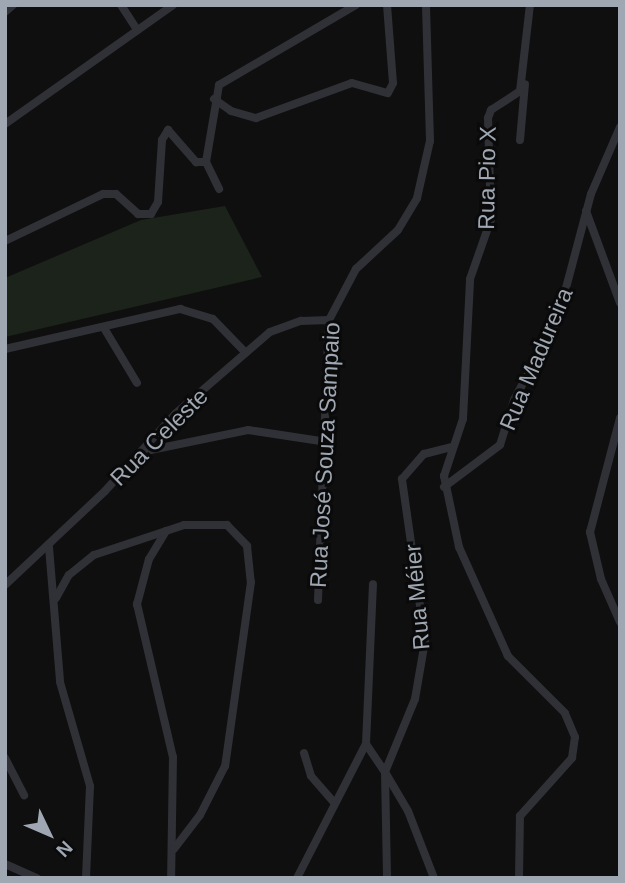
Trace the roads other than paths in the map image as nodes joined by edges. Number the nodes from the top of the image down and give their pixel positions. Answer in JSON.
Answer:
{"nodes":[{"id":1,"x":13,"y":5,"type":"edge"},
{"id":2,"x":121,"y":5,"type":"edge"},
{"id":3,"x":173,"y":5,"type":"edge"},
{"id":4,"x":356,"y":5,"type":"edge"},
{"id":5,"x":387,"y":5,"type":"edge"},
{"id":6,"x":425,"y":5,"type":"edge"},
{"id":7,"x":530,"y":5,"type":"edge"},
{"id":8,"x":5,"y":12,"type":"edge"},
{"id":9,"x":137,"y":30,"type":"junction"},
{"id":10,"x":520,"y":71,"type":"junction"},
{"id":11,"x":214,"y":99,"type":"junction"},
{"id":12,"x":5,"y":124,"type":"edge"},
{"id":13,"x":620,"y":127,"type":"edge"},
{"id":14,"x":520,"y":140,"type":"dead end"},
{"id":15,"x":206,"y":162,"type":"junction"},
{"id":16,"x":219,"y":189,"type":"dead end"},
{"id":17,"x":586,"y":211,"type":"junction"},
{"id":18,"x":5,"y":242,"type":"edge"},
{"id":19,"x":620,"y":303,"type":"edge"},
{"id":20,"x":329,"y":320,"type":"junction"},
{"id":21,"x":104,"y":328,"type":"junction"},
{"id":22,"x":5,"y":349,"type":"edge"},
{"id":23,"x":246,"y":353,"type":"junction"},
{"id":24,"x":138,"y":383,"type":"dead end"},
{"id":25,"x":620,"y":418,"type":"edge"},
{"id":26,"x":327,"y":442,"type":"junction"},
{"id":27,"x":452,"y":447,"type":"junction"},
{"id":28,"x":141,"y":452,"type":"junction"},
{"id":29,"x":444,"y":487,"type":"junction"},
{"id":30,"x":166,"y":531,"type":"junction"},
{"id":31,"x":49,"y":547,"type":"junction"},
{"id":32,"x":373,"y":584,"type":"dead end"},
{"id":33,"x":5,"y":585,"type":"edge"},
{"id":34,"x":56,"y":598,"type":"junction"},
{"id":35,"x":318,"y":600,"type":"dead end"},
{"id":36,"x":620,"y":622,"type":"edge"},
{"id":37,"x":366,"y":744,"type":"junction"},
{"id":38,"x":304,"y":752,"type":"dead end"},
{"id":39,"x":5,"y":758,"type":"edge"},
{"id":40,"x":385,"y":772,"type":"junction"},
{"id":41,"x":24,"y":795,"type":"dead end"},
{"id":42,"x":333,"y":801,"type":"junction"},
{"id":43,"x":174,"y":849,"type":"junction"},
{"id":44,"x":5,"y":864,"type":"edge"},
{"id":45,"x":37,"y":878,"type":"edge"},
{"id":46,"x":86,"y":878,"type":"edge"},
{"id":47,"x":171,"y":878,"type":"edge"},
{"id":48,"x":298,"y":878,"type":"edge"},
{"id":49,"x":387,"y":878,"type":"edge"},
{"id":50,"x":434,"y":878,"type":"edge"},
{"id":51,"x":519,"y":878,"type":"edge"}],
"edges":[{"from":1,"to":8,"type":"street"},
{"from":2,"to":9,"type":"street"},
{"from":3,"to":9,"type":"street"},
{"from":4,"to":11,"type":"street"},
{"from":5,"to":11,"type":"street"},
{"from":6,"to":20,"type":"street","name":"Rua José Souza Sampaio"},
{"from":7,"to":10,"type":"street","name":"Rua Pio X"},
{"from":9,"to":12,"type":"street"},
{"from":10,"to":14,"type":"street"},
{"from":10,"to":27,"type":"street","name":"Rua Pio X"},
{"from":11,"to":15,"type":"street"},
{"from":13,"to":17,"type":"street","name":"Rua Madureira"},
{"from":15,"to":16,"type":"street"},
{"from":15,"to":18,"type":"street"},
{"from":17,"to":19,"type":"street"},
{"from":17,"to":29,"type":"street","name":"Rua Madureira"},
{"from":20,"to":23,"type":"street","name":"Rua Celeste"},
{"from":20,"to":26,"type":"street","name":"Rua José Souza Sampaio"},
{"from":21,"to":22,"type":"street"},
{"from":21,"to":23,"type":"street"},
{"from":21,"to":24,"type":"street"},
{"from":23,"to":28,"type":"street","name":"Rua Celeste"},
{"from":25,"to":36,"type":"street"},
{"from":26,"to":28,"type":"street"},
{"from":26,"to":35,"type":"street","name":"Rua José Souza Sampaio"},
{"from":27,"to":29,"type":"street"},
{"from":27,"to":40,"type":"street","name":"Rua Méier"},
{"from":28,"to":31,"type":"street","name":"Rua Celeste"},
{"from":29,"to":51,"type":"street"},
{"from":30,"to":34,"type":"street"},
{"from":30,"to":43,"type":"street"},
{"from":30,"to":43,"type":"street"},
{"from":31,"to":33,"type":"street","name":"Rua Celeste"},
{"from":31,"to":34,"type":"street"},
{"from":32,"to":37,"type":"street"},
{"from":34,"to":46,"type":"street"},
{"from":37,"to":40,"type":"street"},
{"from":37,"to":42,"type":"street"},
{"from":38,"to":42,"type":"street"},
{"from":39,"to":41,"type":"street"},
{"from":40,"to":49,"type":"street"},
{"from":40,"to":50,"type":"street"},
{"from":42,"to":48,"type":"street"},
{"from":43,"to":47,"type":"street"},
{"from":44,"to":45,"type":"street"}]}
